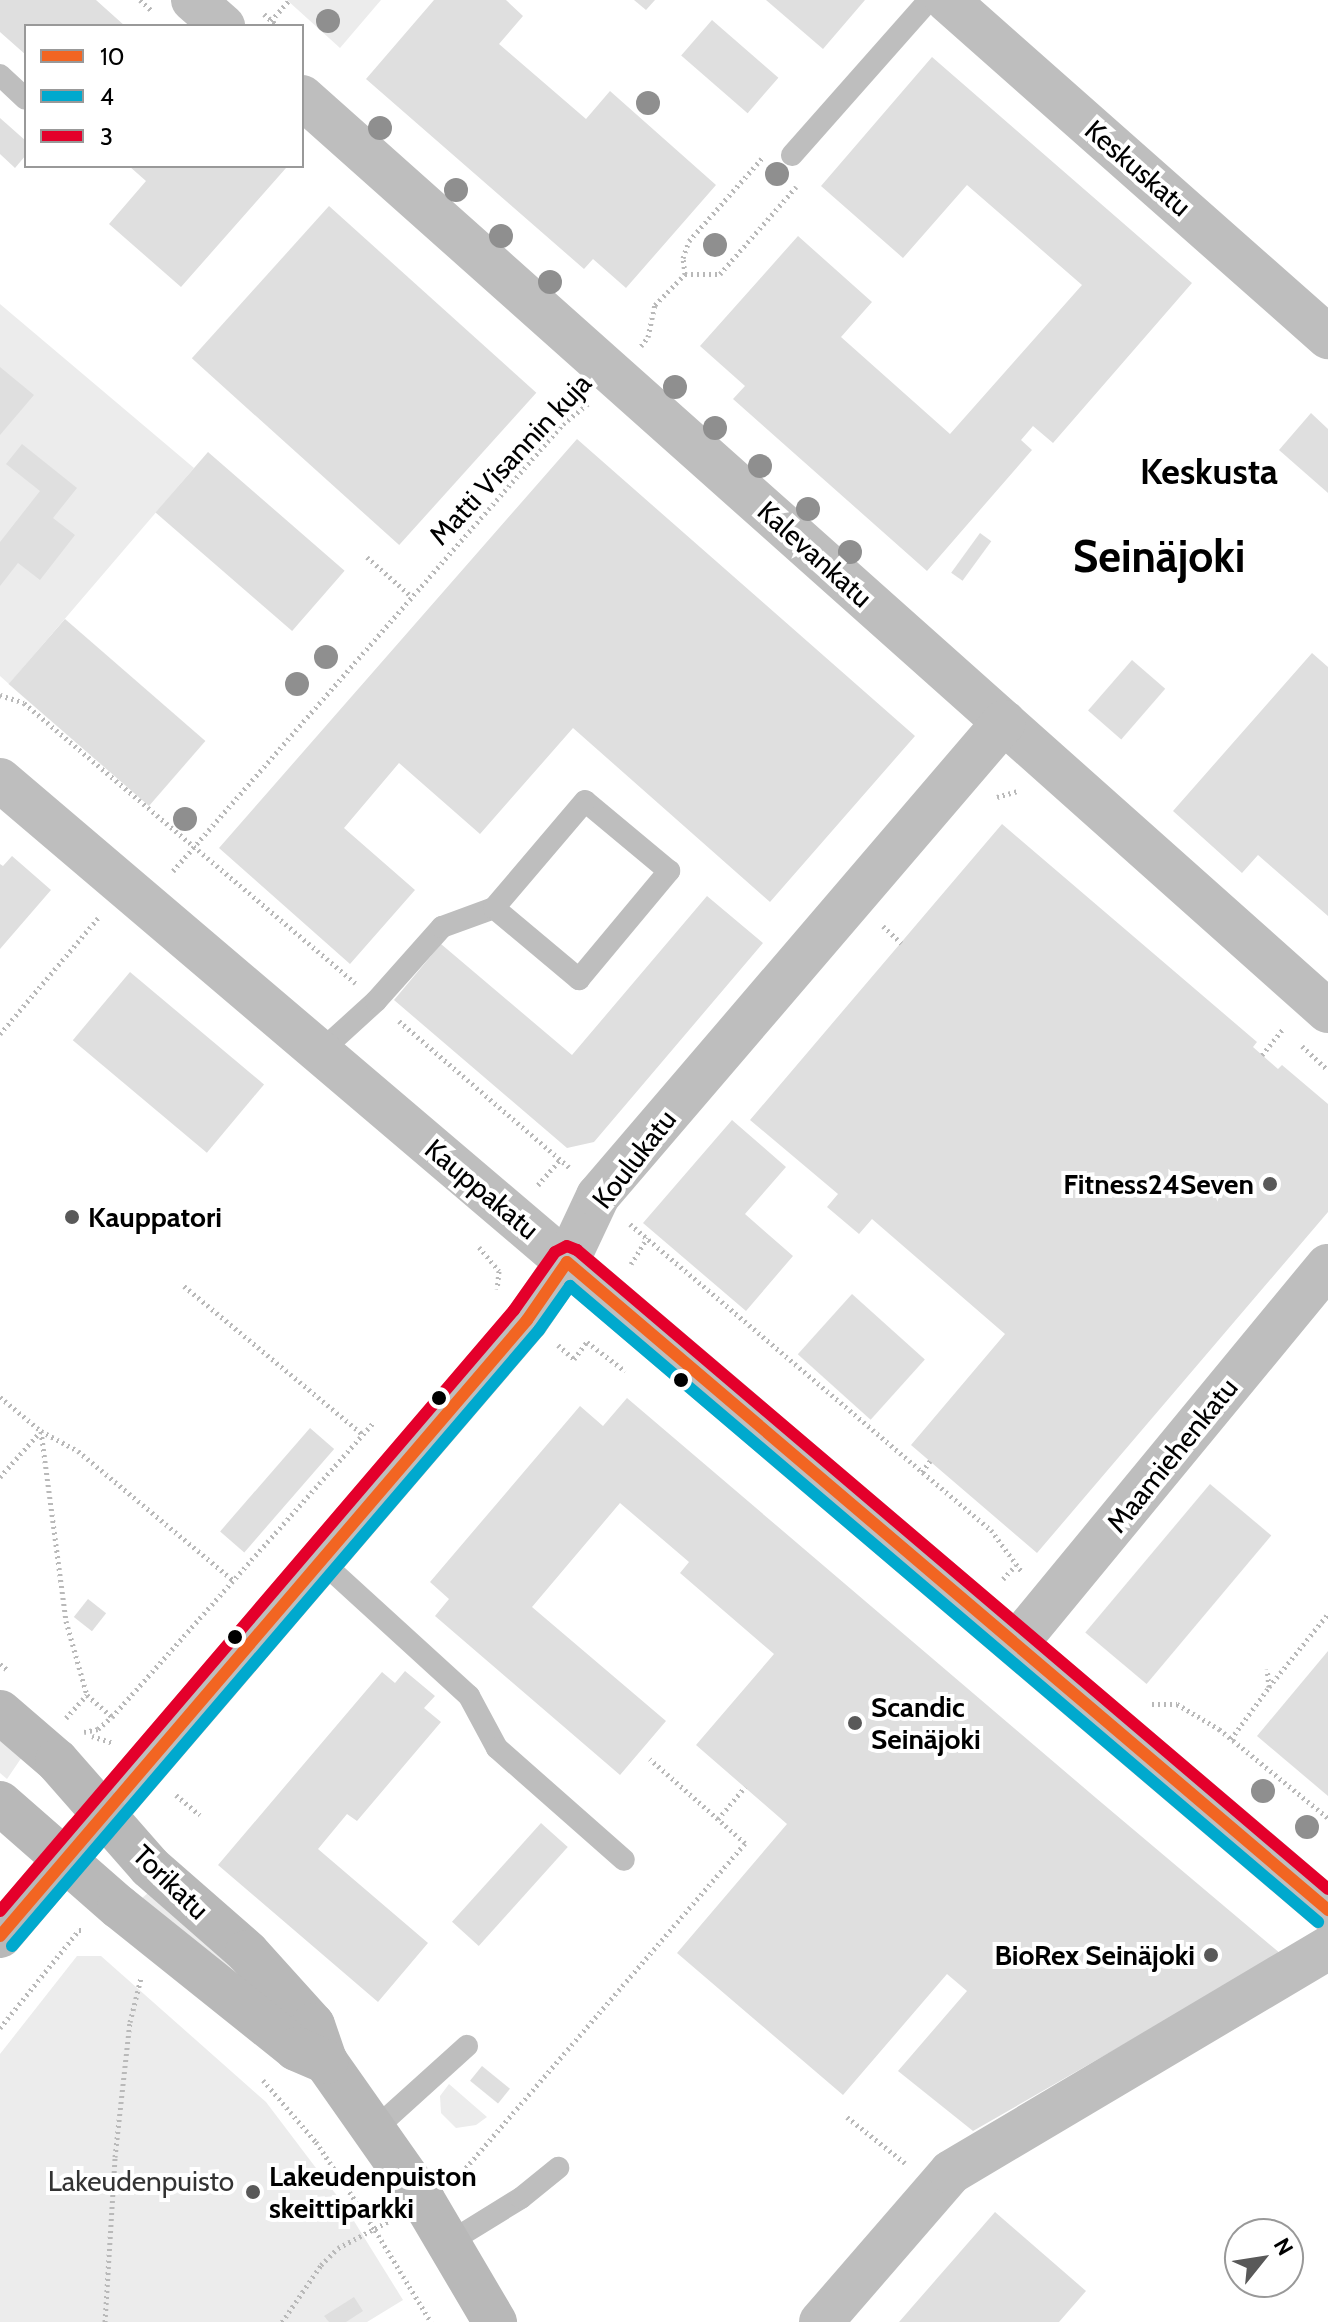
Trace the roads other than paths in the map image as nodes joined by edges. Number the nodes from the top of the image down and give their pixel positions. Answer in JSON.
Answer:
{"nodes":[{"id":1,"x":193,"y":0,"type":"edge"},
{"id":2,"x":929,"y":0,"type":"edge"},
{"id":3,"x":947,"y":0,"type":"edge"},
{"id":4,"x":221,"y":24,"type":"edge"},
{"id":5,"x":0,"y":75,"type":"edge"},
{"id":6,"x":24,"y":97,"type":"edge"},
{"id":7,"x":304,"y":99,"type":"edge"},
{"id":8,"x":781,"y":152,"type":"road end"},
{"id":9,"x":1328,"y":337,"type":"edge"},
{"id":10,"x":1004,"y":722,"type":"junction"},
{"id":11,"x":0,"y":780,"type":"edge"},
{"id":12,"x":494,"y":908,"type":"junction"},
{"id":13,"x":1326,"y":1006,"type":"edge"},
{"id":14,"x":320,"y":1052,"type":"junction"},
{"id":15,"x":1328,"y":1241,"type":"edge"},
{"id":16,"x":567,"y":1262,"type":"junction"},
{"id":17,"x":1328,"y":1266,"type":"edge"},
{"id":18,"x":1274,"y":1306,"type":"dead end"},
{"id":19,"x":1236,"y":1350,"type":"dead end"},
{"id":20,"x":320,"y":1560,"type":"junction"},
{"id":21,"x":1008,"y":1638,"type":"junction"},
{"id":22,"x":0,"y":1712,"type":"edge"},
{"id":23,"x":0,"y":1803,"type":"edge"},
{"id":24,"x":105,"y":1813,"type":"junction"},
{"id":25,"x":66,"y":1858,"type":"junction"},
{"id":26,"x":624,"y":1860,"type":"dead end"},
{"id":27,"x":1328,"y":1910,"type":"edge"},
{"id":28,"x":0,"y":1936,"type":"edge"},
{"id":29,"x":1328,"y":1948,"type":"edge"},
{"id":30,"x":467,"y":2046,"type":"dead end"},
{"id":31,"x":326,"y":2062,"type":"junction"},
{"id":32,"x":375,"y":2129,"type":"junction"},
{"id":33,"x":558,"y":2168,"type":"dead end"},
{"id":34,"x":448,"y":2243,"type":"junction"},
{"id":35,"x":495,"y":2322,"type":"edge"},
{"id":36,"x":821,"y":2322,"type":"edge"}],
"edges":[{"from":1,"to":4,"type":"street"},
{"from":2,"to":8,"type":"lane"},
{"from":3,"to":9,"type":"street","name":"Keskuskatu"},
{"from":5,"to":6,"type":"lane"},
{"from":7,"to":10,"type":"street","name":"Kalevankatu"},
{"from":10,"to":13,"type":"street","name":"Kalevankatu"},
{"from":10,"to":16,"type":"street","name":"Koulukatu"},
{"from":11,"to":14,"type":"street","name":"Kauppakatu"},
{"from":12,"to":12,"type":"lane"},
{"from":12,"to":14,"type":"lane"},
{"from":14,"to":16,"type":"street","name":"Kauppakatu"},
{"from":15,"to":18,"type":"lane"},
{"from":16,"to":20,"type":"street","name":"Koulukatu"},
{"from":16,"to":21,"type":"street","name":"Kauppakatu"},
{"from":17,"to":21,"type":"street","name":"Maamiehenkatu"},
{"from":19,"to":21,"type":"lane"},
{"from":20,"to":24,"type":"street","name":"Koulukatu"},
{"from":20,"to":26,"type":"lane"},
{"from":21,"to":27,"type":"street","name":"Kauppakatu"},
{"from":22,"to":24,"type":"street","name":"Torikatu"},
{"from":23,"to":25,"type":"street","name":"Torikatu"},
{"from":24,"to":25,"type":"street","name":"Koulukatu"},
{"from":24,"to":31,"type":"street","name":"Torikatu"},
{"from":25,"to":28,"type":"street","name":"Koulukatu"},
{"from":25,"to":31,"type":"street","name":"Torikatu"},
{"from":29,"to":36,"type":"street"},
{"from":30,"to":32,"type":"lane"},
{"from":31,"to":32,"type":"street","name":"Torikatu"},
{"from":32,"to":34,"type":"street","name":"Torikatu"},
{"from":33,"to":34,"type":"lane"},
{"from":34,"to":35,"type":"street","name":"Torikatu"}]}
